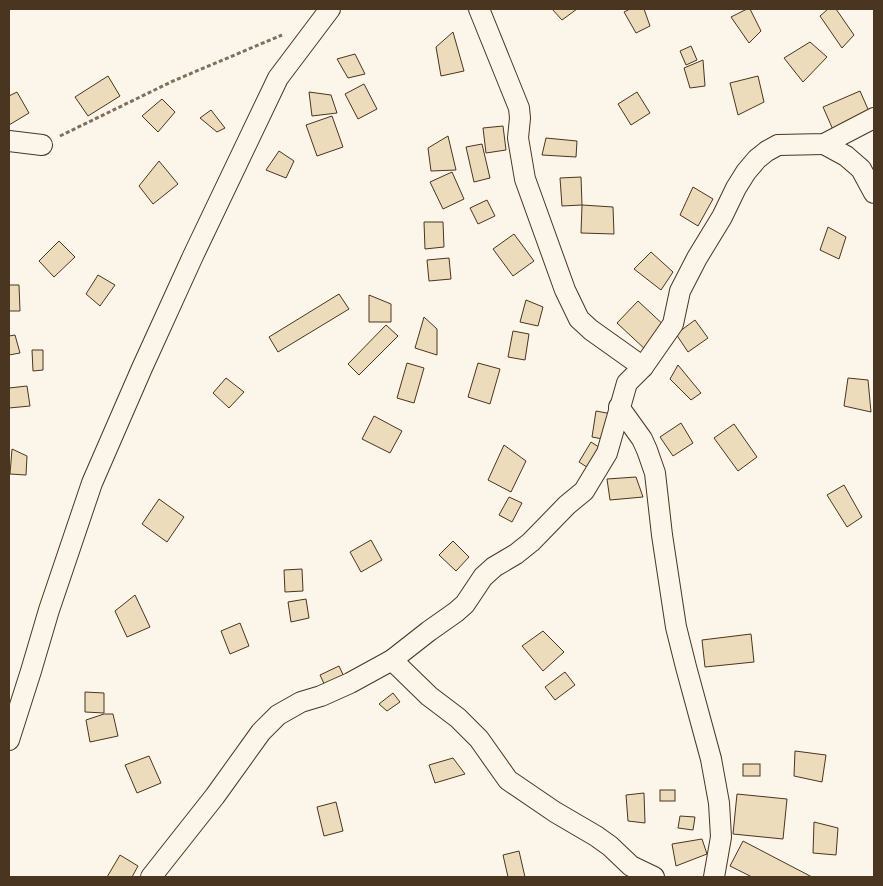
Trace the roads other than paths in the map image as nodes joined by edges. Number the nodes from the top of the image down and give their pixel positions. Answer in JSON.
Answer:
{"nodes":[{"id":1,"x":330,"y":9,"type":"edge"},
{"id":2,"x":479,"y":9,"type":"edge"},
{"id":3,"x":874,"y":118,"type":"edge"},
{"id":4,"x":9,"y":140,"type":"edge"},
{"id":5,"x":824,"y":144,"type":"junction"},
{"id":6,"x":42,"y":145,"type":"road end"},
{"id":7,"x":874,"y":192,"type":"edge"},
{"id":8,"x":643,"y":367,"type":"junction"},
{"id":9,"x":620,"y":407,"type":"junction"},
{"id":10,"x":392,"y":660,"type":"junction"},
{"id":11,"x":9,"y":740,"type":"edge"},
{"id":12,"x":151,"y":877,"type":"edge"},
{"id":13,"x":654,"y":877,"type":"edge"},
{"id":14,"x":714,"y":877,"type":"edge"}],
"edges":[{"from":1,"to":11,"type":"street"},
{"from":2,"to":8,"type":"street"},
{"from":3,"to":5,"type":"street"},
{"from":4,"to":6,"type":"street"},
{"from":5,"to":7,"type":"street"},
{"from":5,"to":8,"type":"street"},
{"from":8,"to":9,"type":"street"},
{"from":9,"to":10,"type":"street"},
{"from":9,"to":14,"type":"street"},
{"from":10,"to":12,"type":"street"},
{"from":10,"to":13,"type":"street"}]}
